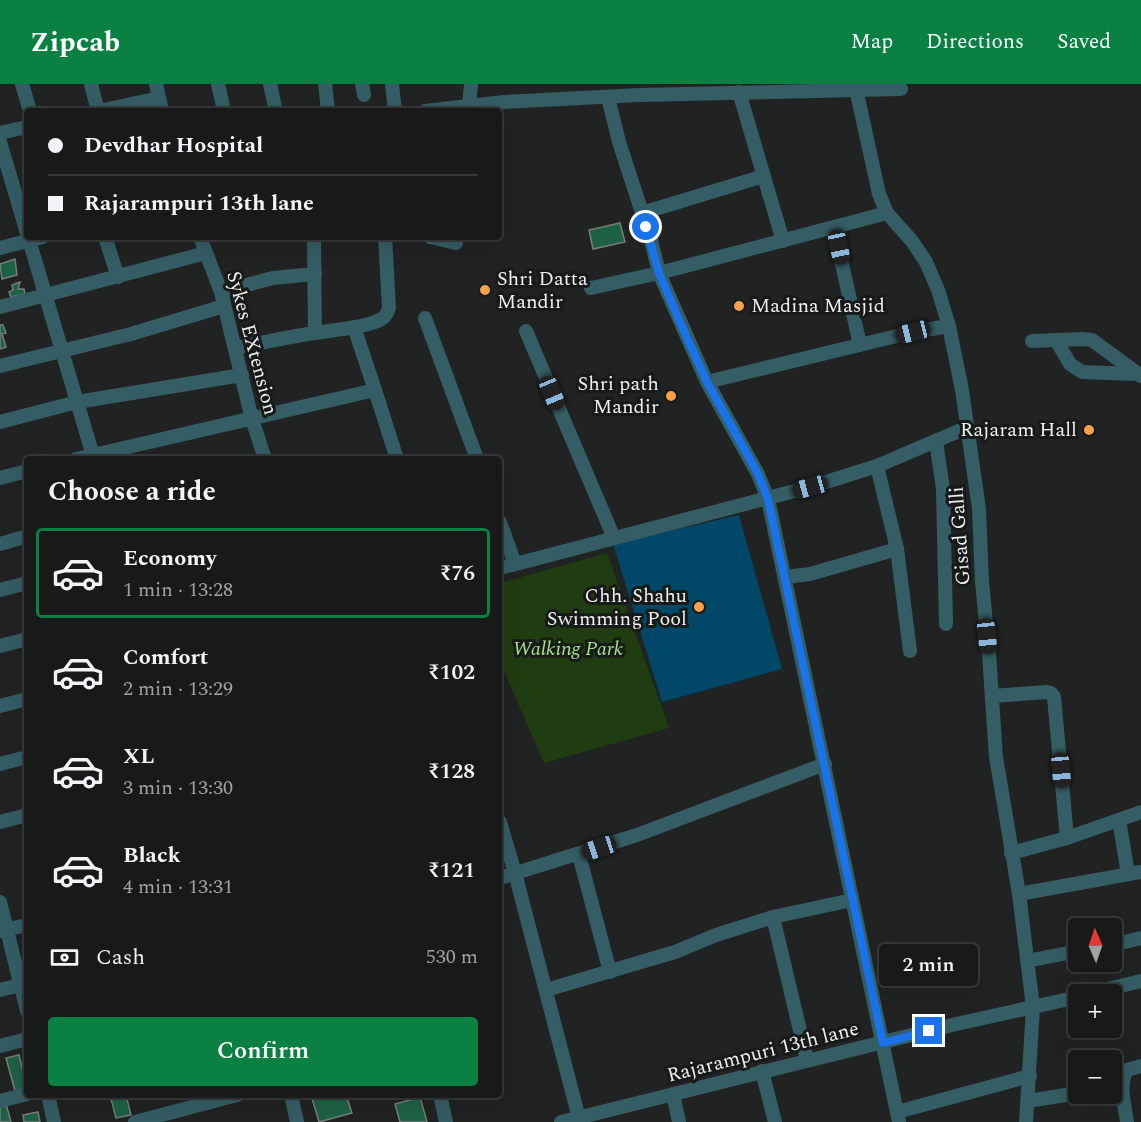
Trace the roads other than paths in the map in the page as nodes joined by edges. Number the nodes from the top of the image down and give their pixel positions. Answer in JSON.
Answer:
{"nodes":[{"id":1,"x":22,"y":84,"type":"edge"},
{"id":2,"x":91,"y":84,"type":"edge"},
{"id":3,"x":218,"y":84,"type":"edge"},
{"id":4,"x":270,"y":84,"type":"edge"},
{"id":5,"x":325,"y":84,"type":"edge"},
{"id":6,"x":392,"y":84,"type":"edge"},
{"id":7,"x":471,"y":84,"type":"edge"},
{"id":8,"x":556,"y":84,"type":"edge"},
{"id":9,"x":797,"y":87,"type":"edge"},
{"id":10,"x":856,"y":87,"type":"edge"},
{"id":11,"x":901,"y":89,"type":"dead end"},
{"id":12,"x":739,"y":92,"type":"junction"},
{"id":13,"x":608,"y":97,"type":"junction"},
{"id":14,"x":159,"y":98,"type":"edge"},
{"id":15,"x":557,"y":99,"type":"junction"},
{"id":16,"x":469,"y":106,"type":"junction"},
{"id":17,"x":29,"y":108,"type":"edge"},
{"id":18,"x":98,"y":108,"type":"edge"},
{"id":19,"x":113,"y":108,"type":"edge"},
{"id":20,"x":223,"y":108,"type":"edge"},
{"id":21,"x":275,"y":108,"type":"edge"},
{"id":22,"x":328,"y":108,"type":"edge"},
{"id":23,"x":395,"y":108,"type":"edge"},
{"id":24,"x":451,"y":108,"type":"edge"},
{"id":25,"x":24,"y":128,"type":"edge"},
{"id":26,"x":0,"y":133,"type":"edge"},
{"id":27,"x":0,"y":142,"type":"edge"},
{"id":28,"x":764,"y":176,"type":"junction"},
{"id":29,"x":6,"y":188,"type":"edge"},
{"id":30,"x":642,"y":213,"type":"junction"},
{"id":31,"x":887,"y":213,"type":"junction"},
{"id":32,"x":834,"y":228,"type":"junction"},
{"id":33,"x":24,"y":231,"type":"edge"},
{"id":34,"x":32,"y":240,"type":"edge"},
{"id":35,"x":106,"y":240,"type":"edge"},
{"id":36,"x":201,"y":240,"type":"edge"},
{"id":37,"x":314,"y":240,"type":"edge"},
{"id":38,"x":386,"y":240,"type":"edge"},
{"id":39,"x":442,"y":240,"type":"edge"},
{"id":40,"x":28,"y":241,"type":"junction"},
{"id":41,"x":783,"y":241,"type":"junction"},
{"id":42,"x":456,"y":243,"type":"dead end"},
{"id":43,"x":0,"y":248,"type":"edge"},
{"id":44,"x":206,"y":253,"type":"junction"},
{"id":45,"x":659,"y":273,"type":"junction"},
{"id":46,"x":315,"y":274,"type":"junction"},
{"id":47,"x":118,"y":277,"type":"junction"},
{"id":48,"x":591,"y":288,"type":"dead end"},
{"id":49,"x":44,"y":296,"type":"junction"},
{"id":50,"x":223,"y":299,"type":"junction"},
{"id":51,"x":0,"y":306,"type":"edge"},
{"id":52,"x":425,"y":318,"type":"dead end"},
{"id":53,"x":949,"y":326,"type":"junction"},
{"id":54,"x":354,"y":327,"type":"junction"},
{"id":55,"x":526,"y":331,"type":"dead end"},
{"id":56,"x":315,"y":333,"type":"junction"},
{"id":57,"x":1056,"y":340,"type":"junction"},
{"id":58,"x":1032,"y":341,"type":"dead end"},
{"id":59,"x":861,"y":345,"type":"junction"},
{"id":60,"x":235,"y":348,"type":"junction"},
{"id":61,"x":62,"y":351,"type":"junction"},
{"id":62,"x":0,"y":366,"type":"edge"},
{"id":63,"x":242,"y":375,"type":"junction"},
{"id":64,"x":1138,"y":375,"type":"edge"},
{"id":65,"x":707,"y":382,"type":"junction"},
{"id":66,"x":375,"y":390,"type":"junction"},
{"id":67,"x":77,"y":402,"type":"junction"},
{"id":68,"x":252,"y":419,"type":"junction"},
{"id":69,"x":0,"y":422,"type":"edge"},
{"id":70,"x":968,"y":427,"type":"junction"},
{"id":71,"x":936,"y":441,"type":"junction"},
{"id":72,"x":94,"y":456,"type":"edge"},
{"id":73,"x":98,"y":456,"type":"edge"},
{"id":74,"x":264,"y":456,"type":"edge"},
{"id":75,"x":396,"y":456,"type":"edge"},
{"id":76,"x":476,"y":456,"type":"edge"},
{"id":77,"x":878,"y":466,"type":"junction"},
{"id":78,"x":24,"y":472,"type":"edge"},
{"id":79,"x":0,"y":478,"type":"edge"},
{"id":80,"x":768,"y":499,"type":"junction"},
{"id":81,"x":502,"y":528,"type":"edge"},
{"id":82,"x":24,"y":537,"type":"edge"},
{"id":83,"x":614,"y":538,"type":"junction"},
{"id":84,"x":0,"y":544,"type":"edge"},
{"id":85,"x":897,"y":549,"type":"junction"},
{"id":86,"x":515,"y":564,"type":"junction"},
{"id":87,"x":502,"y":567,"type":"edge"},
{"id":88,"x":786,"y":577,"type":"junction"},
{"id":89,"x":24,"y":584,"type":"edge"},
{"id":90,"x":0,"y":590,"type":"edge"},
{"id":91,"x":946,"y":624,"type":"dead end"},
{"id":92,"x":24,"y":640,"type":"edge"},
{"id":93,"x":0,"y":646,"type":"edge"},
{"id":94,"x":910,"y":651,"type":"dead end"},
{"id":95,"x":992,"y":696,"type":"junction"},
{"id":96,"x":24,"y":700,"type":"edge"},
{"id":97,"x":0,"y":706,"type":"edge"},
{"id":98,"x":24,"y":758,"type":"edge"},
{"id":99,"x":0,"y":764,"type":"edge"},
{"id":100,"x":825,"y":764,"type":"junction"},
{"id":101,"x":1141,"y":812,"type":"edge"},
{"id":102,"x":24,"y":816,"type":"edge"},
{"id":103,"x":1119,"y":820,"type":"junction"},
{"id":104,"x":0,"y":822,"type":"edge"},
{"id":105,"x":502,"y":829,"type":"edge"},
{"id":106,"x":1067,"y":838,"type":"junction"},
{"id":107,"x":1011,"y":853,"type":"junction"},
{"id":108,"x":579,"y":855,"type":"junction"},
{"id":109,"x":515,"y":873,"type":"junction"},
{"id":110,"x":1135,"y":873,"type":"edge"},
{"id":111,"x":502,"y":877,"type":"edge"},
{"id":112,"x":1019,"y":894,"type":"junction"},
{"id":113,"x":852,"y":900,"type":"junction"},
{"id":114,"x":0,"y":902,"type":"edge"},
{"id":115,"x":773,"y":917,"type":"junction"},
{"id":116,"x":24,"y":926,"type":"edge"},
{"id":117,"x":4,"y":930,"type":"edge"},
{"id":118,"x":1141,"y":938,"type":"edge"},
{"id":119,"x":1122,"y":943,"type":"edge"},
{"id":120,"x":1068,"y":953,"type":"edge"},
{"id":121,"x":1027,"y":961,"type":"junction"},
{"id":122,"x":610,"y":972,"type":"junction"},
{"id":123,"x":1141,"y":981,"type":"edge"},
{"id":124,"x":20,"y":985,"type":"junction"},
{"id":125,"x":1122,"y":985,"type":"edge"},
{"id":126,"x":0,"y":990,"type":"edge"},
{"id":127,"x":546,"y":990,"type":"junction"},
{"id":128,"x":1068,"y":998,"type":"edge"},
{"id":129,"x":24,"y":1000,"type":"edge"},
{"id":130,"x":1033,"y":1007,"type":"junction"},
{"id":131,"x":24,"y":1040,"type":"edge"},
{"id":132,"x":883,"y":1043,"type":"junction"},
{"id":133,"x":0,"y":1046,"type":"edge"},
{"id":134,"x":807,"y":1060,"type":"junction"},
{"id":135,"x":1141,"y":1066,"type":"edge"},
{"id":136,"x":762,"y":1071,"type":"junction"},
{"id":137,"x":1030,"y":1076,"type":"junction"},
{"id":138,"x":1122,"y":1080,"type":"edge"},
{"id":139,"x":672,"y":1094,"type":"junction"},
{"id":140,"x":24,"y":1095,"type":"edge"},
{"id":141,"x":1068,"y":1095,"type":"edge"},
{"id":142,"x":49,"y":1098,"type":"edge"},
{"id":143,"x":226,"y":1098,"type":"edge"},
{"id":144,"x":292,"y":1098,"type":"edge"},
{"id":145,"x":441,"y":1098,"type":"edge"},
{"id":146,"x":0,"y":1101,"type":"edge"},
{"id":147,"x":1028,"y":1101,"type":"junction"},
{"id":148,"x":1122,"y":1104,"type":"edge"},
{"id":149,"x":898,"y":1117,"type":"edge"},
{"id":150,"x":580,"y":1120,"type":"edge"},
{"id":151,"x":54,"y":1122,"type":"edge"},
{"id":152,"x":135,"y":1122,"type":"edge"},
{"id":153,"x":297,"y":1122,"type":"edge"},
{"id":154,"x":446,"y":1122,"type":"edge"},
{"id":155,"x":561,"y":1122,"type":"edge"},
{"id":156,"x":679,"y":1122,"type":"edge"},
{"id":157,"x":775,"y":1122,"type":"edge"},
{"id":158,"x":1026,"y":1122,"type":"edge"},
{"id":159,"x":1127,"y":1122,"type":"edge"}],
"edges":[{"from":1,"to":17,"type":"street"},
{"from":2,"to":18,"type":"street"},
{"from":3,"to":20,"type":"street"},
{"from":4,"to":21,"type":"street"},
{"from":5,"to":22,"type":"street"},
{"from":6,"to":23,"type":"street"},
{"from":7,"to":16,"type":"street"},
{"from":8,"to":15,"type":"street"},
{"from":9,"to":10,"type":"street"},
{"from":9,"to":12,"type":"street"},
{"from":10,"to":11,"type":"street"},
{"from":10,"to":31,"type":"street","name":"Gisad Galli"},
{"from":12,"to":13,"type":"street"},
{"from":12,"to":28,"type":"street"},
{"from":13,"to":15,"type":"street"},
{"from":13,"to":30,"type":"street"},
{"from":14,"to":19,"type":"street"},
{"from":15,"to":16,"type":"street"},
{"from":16,"to":24,"type":"street"},
{"from":25,"to":26,"type":"street"},
{"from":27,"to":29,"type":"street"},
{"from":28,"to":30,"type":"street"},
{"from":28,"to":41,"type":"street"},
{"from":29,"to":33,"type":"street"},
{"from":30,"to":45,"type":"street"},
{"from":31,"to":32,"type":"street"},
{"from":31,"to":53,"type":"street","name":"Gisad Galli"},
{"from":32,"to":41,"type":"street"},
{"from":32,"to":59,"type":"street"},
{"from":34,"to":40,"type":"street"},
{"from":35,"to":47,"type":"street"},
{"from":36,"to":44,"type":"street","name":"Sykes EXtension"},
{"from":37,"to":46,"type":"street"},
{"from":38,"to":54,"type":"street"},
{"from":39,"to":42,"type":"street"},
{"from":40,"to":43,"type":"street"},
{"from":40,"to":49,"type":"street"},
{"from":41,"to":45,"type":"street"},
{"from":44,"to":47,"type":"street"},
{"from":44,"to":50,"type":"street","name":"Sykes EXtension"},
{"from":45,"to":48,"type":"street"},
{"from":45,"to":65,"type":"street"},
{"from":46,"to":50,"type":"street"},
{"from":46,"to":56,"type":"street"},
{"from":47,"to":49,"type":"street"},
{"from":49,"to":51,"type":"street"},
{"from":49,"to":61,"type":"street"},
{"from":50,"to":60,"type":"street","name":"Sykes EXtension"},
{"from":50,"to":61,"type":"street"},
{"from":52,"to":76,"type":"street"},
{"from":53,"to":59,"type":"street"},
{"from":53,"to":70,"type":"street","name":"Gisad Galli"},
{"from":54,"to":56,"type":"street"},
{"from":54,"to":66,"type":"street"},
{"from":55,"to":83,"type":"street"},
{"from":56,"to":60,"type":"street"},
{"from":57,"to":58,"type":"street"},
{"from":57,"to":64,"type":"street"},
{"from":57,"to":64,"type":"street"},
{"from":59,"to":65,"type":"street"},
{"from":60,"to":63,"type":"street","name":"Sykes EXtension"},
{"from":61,"to":62,"type":"street"},
{"from":61,"to":67,"type":"street"},
{"from":63,"to":67,"type":"street"},
{"from":63,"to":68,"type":"street","name":"Sykes EXtension"},
{"from":65,"to":80,"type":"street"},
{"from":66,"to":68,"type":"street"},
{"from":66,"to":75,"type":"street"},
{"from":67,"to":69,"type":"street"},
{"from":67,"to":72,"type":"street"},
{"from":68,"to":73,"type":"street"},
{"from":68,"to":74,"type":"street","name":"Sykes EXtension"},
{"from":70,"to":71,"type":"street"},
{"from":70,"to":95,"type":"street","name":"Gisad Galli"},
{"from":71,"to":77,"type":"street"},
{"from":71,"to":91,"type":"street"},
{"from":77,"to":80,"type":"street"},
{"from":77,"to":85,"type":"street"},
{"from":78,"to":79,"type":"street"},
{"from":80,"to":83,"type":"street"},
{"from":80,"to":88,"type":"street"},
{"from":81,"to":86,"type":"street"},
{"from":82,"to":84,"type":"street"},
{"from":83,"to":86,"type":"street"},
{"from":85,"to":88,"type":"street"},
{"from":85,"to":94,"type":"street"},
{"from":86,"to":87,"type":"street"},
{"from":88,"to":100,"type":"street"},
{"from":89,"to":90,"type":"street"},
{"from":92,"to":93,"type":"street"},
{"from":95,"to":106,"type":"street"},
{"from":95,"to":107,"type":"street","name":"Gisad Galli"},
{"from":96,"to":97,"type":"street"},
{"from":98,"to":99,"type":"street"},
{"from":100,"to":108,"type":"street"},
{"from":100,"to":113,"type":"street"},
{"from":101,"to":103,"type":"street"},
{"from":102,"to":104,"type":"street"},
{"from":103,"to":106,"type":"street"},
{"from":103,"to":110,"type":"street"},
{"from":105,"to":109,"type":"street"},
{"from":106,"to":107,"type":"street"},
{"from":107,"to":112,"type":"street","name":"Gisad Galli"},
{"from":108,"to":109,"type":"street"},
{"from":108,"to":122,"type":"street"},
{"from":109,"to":111,"type":"street"},
{"from":109,"to":127,"type":"street"},
{"from":110,"to":112,"type":"street"},
{"from":112,"to":121,"type":"street","name":"Gisad Galli"},
{"from":113,"to":115,"type":"street"},
{"from":113,"to":132,"type":"street"},
{"from":114,"to":117,"type":"street"},
{"from":115,"to":122,"type":"street"},
{"from":115,"to":134,"type":"street"},
{"from":116,"to":117,"type":"street"},
{"from":117,"to":124,"type":"street"},
{"from":118,"to":119,"type":"street"},
{"from":120,"to":121,"type":"street"},
{"from":121,"to":130,"type":"street","name":"Gisad Galli"},
{"from":122,"to":127,"type":"street"},
{"from":123,"to":125,"type":"street"},
{"from":124,"to":126,"type":"street"},
{"from":124,"to":129,"type":"street"},
{"from":127,"to":150,"type":"street"},
{"from":128,"to":130,"type":"street","name":"Rajarampuri 13th lane"},
{"from":130,"to":132,"type":"street","name":"Rajarampuri 13th lane"},
{"from":130,"to":137,"type":"street","name":"Gisad Galli"},
{"from":131,"to":133,"type":"street"},
{"from":132,"to":134,"type":"street","name":"Rajarampuri 13th lane"},
{"from":132,"to":149,"type":"street"},
{"from":134,"to":136,"type":"street","name":"Rajarampuri 13th lane"},
{"from":135,"to":138,"type":"street"},
{"from":136,"to":139,"type":"street","name":"Rajarampuri 13th lane"},
{"from":136,"to":157,"type":"street"},
{"from":137,"to":147,"type":"street","name":"Gisad Galli"},
{"from":137,"to":149,"type":"street"},
{"from":139,"to":150,"type":"street","name":"Rajarampuri 13th lane"},
{"from":139,"to":156,"type":"street"},
{"from":140,"to":146,"type":"street"},
{"from":141,"to":147,"type":"street"},
{"from":142,"to":151,"type":"street"},
{"from":143,"to":152,"type":"street"},
{"from":144,"to":153,"type":"street"},
{"from":145,"to":154,"type":"street"},
{"from":147,"to":158,"type":"street","name":"Gisad Galli"},
{"from":148,"to":159,"type":"street"},
{"from":150,"to":155,"type":"street","name":"Rajarampuri 13th lane"}]}
